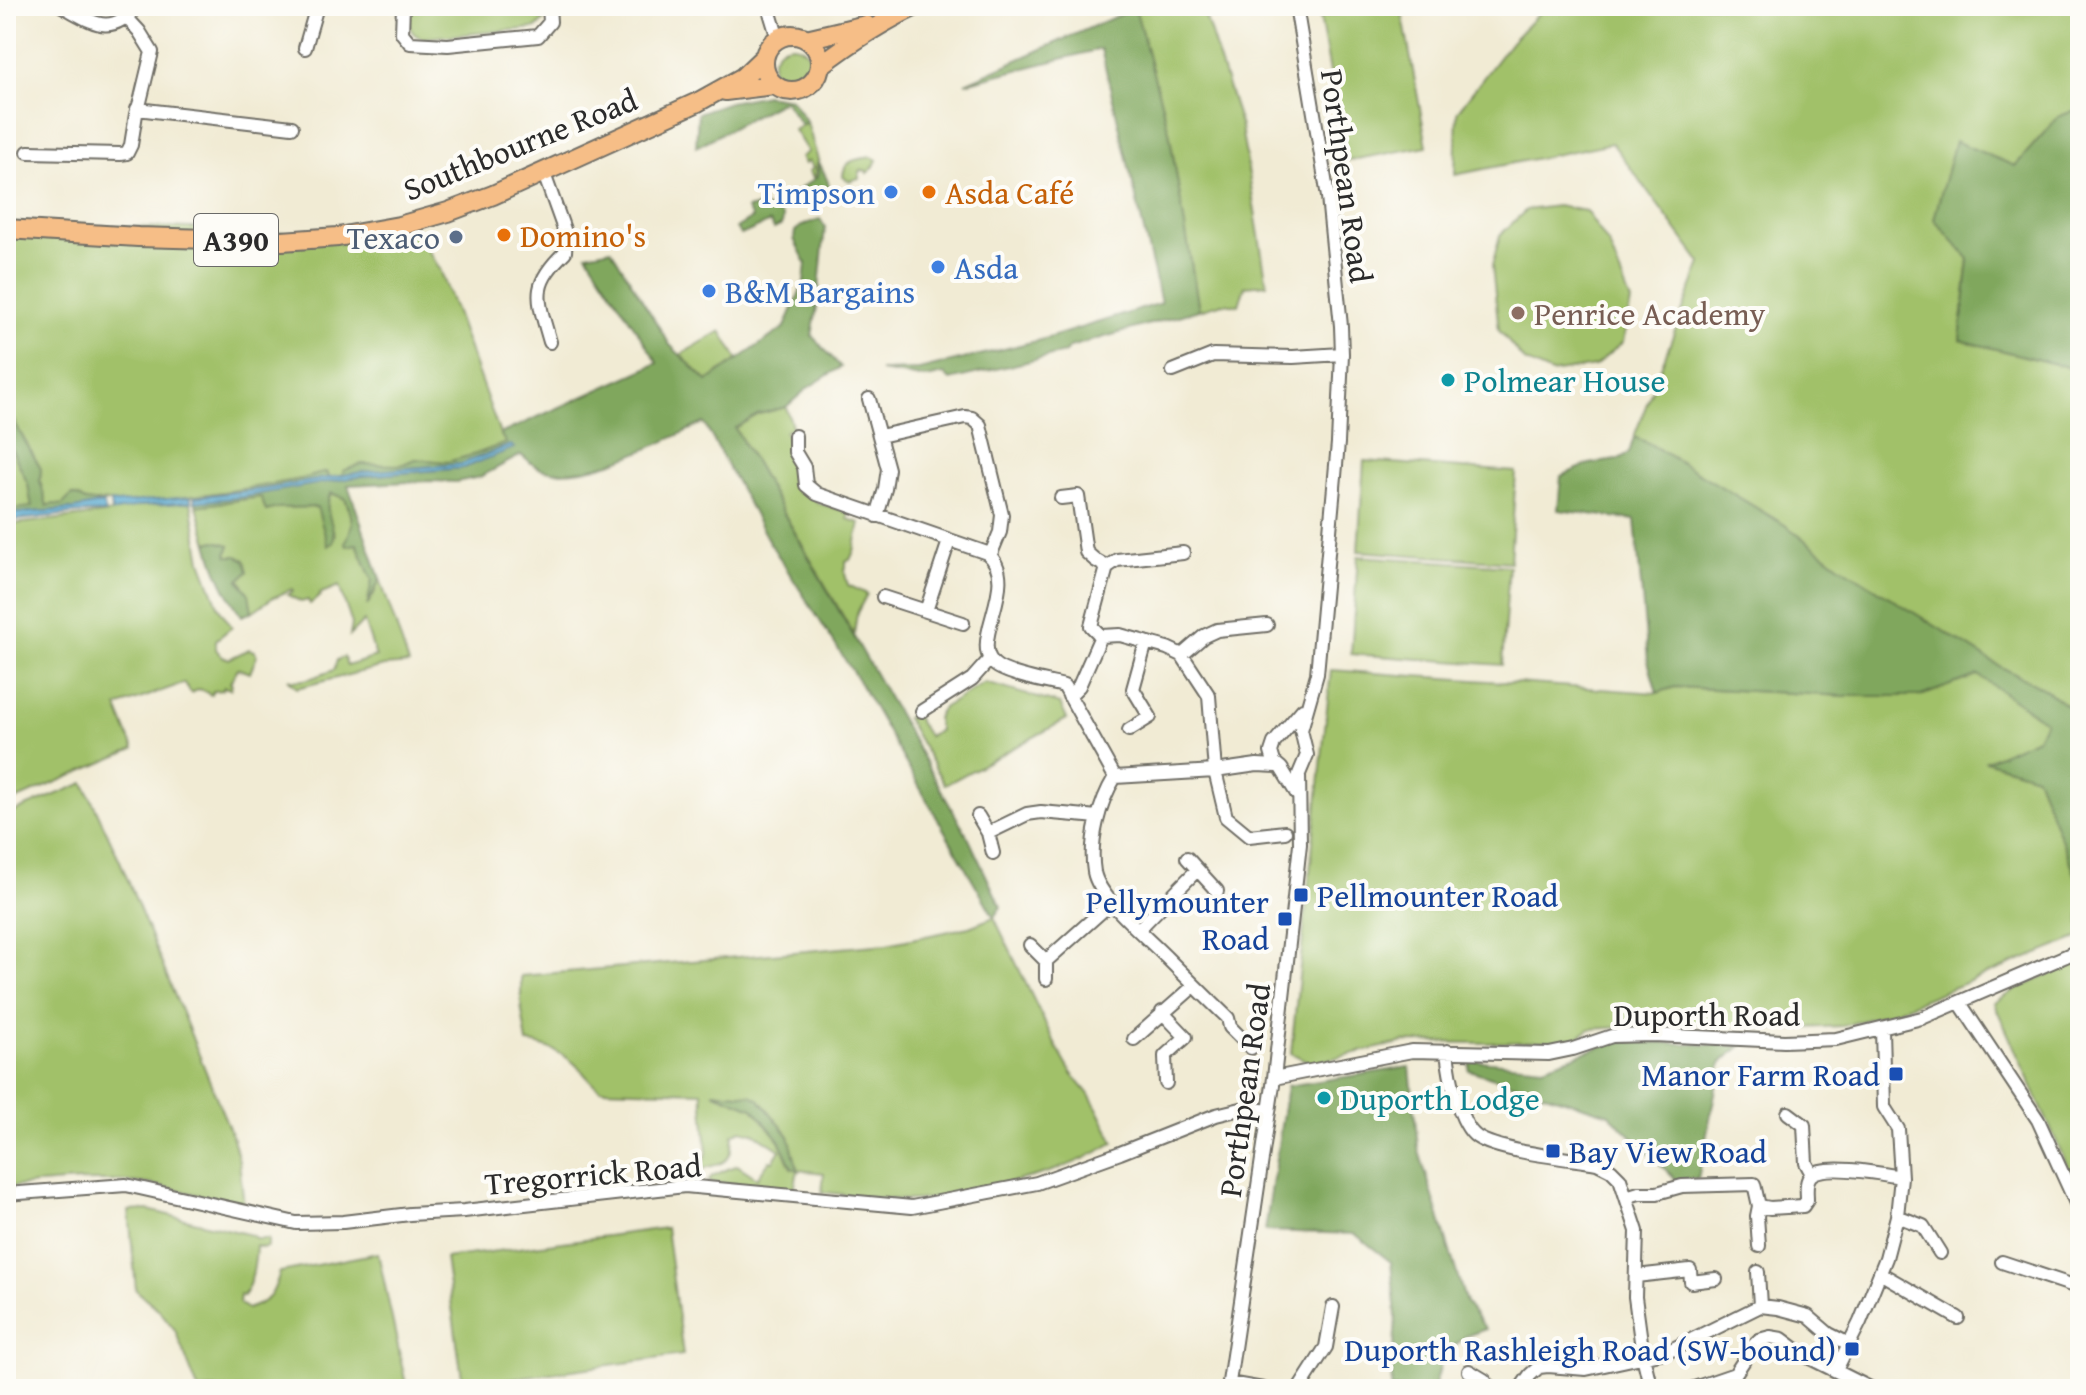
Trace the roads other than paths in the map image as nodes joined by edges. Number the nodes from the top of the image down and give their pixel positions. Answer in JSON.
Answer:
{"nodes":[{"id":1,"x":62,"y":6,"type":"edge"},
{"id":2,"x":137,"y":6,"type":"edge"},
{"id":3,"x":317,"y":6,"type":"edge"},
{"id":4,"x":403,"y":6,"type":"edge"},
{"id":5,"x":549,"y":6,"type":"edge"},
{"id":6,"x":768,"y":6,"type":"edge"},
{"id":7,"x":916,"y":6,"type":"edge"},
{"id":8,"x":1296,"y":6,"type":"edge"},
{"id":9,"x":127,"y":18,"type":"junction"},
{"id":10,"x":890,"y":18,"type":"junction"},
{"id":11,"x":778,"y":39,"type":"junction"},
{"id":12,"x":806,"y":39,"type":"junction"},
{"id":13,"x":305,"y":48,"type":"dead end"},
{"id":14,"x":765,"y":56,"type":"junction"},
{"id":15,"x":821,"y":65,"type":"junction"},
{"id":16,"x":774,"y":85,"type":"junction"},
{"id":17,"x":716,"y":93,"type":"junction"},
{"id":18,"x":137,"y":109,"type":"junction"},
{"id":19,"x":292,"y":127,"type":"dead end"},
{"id":20,"x":28,"y":152,"type":"dead end"},
{"id":21,"x":543,"y":171,"type":"junction"},
{"id":22,"x":6,"y":229,"type":"edge"},
{"id":23,"x":550,"y":342,"type":"dead end"},
{"id":24,"x":1342,"y":354,"type":"junction"},
{"id":25,"x":1173,"y":371,"type":"dead end"},
{"id":26,"x":869,"y":399,"type":"dead end"},
{"id":27,"x":795,"y":436,"type":"dead end"},
{"id":28,"x":880,"y":436,"type":"junction"},
{"id":29,"x":1061,"y":498,"type":"dead end"},
{"id":30,"x":877,"y":516,"type":"junction"},
{"id":31,"x":949,"y":541,"type":"junction"},
{"id":32,"x":1183,"y":553,"type":"dead end"},
{"id":33,"x":990,"y":556,"type":"junction"},
{"id":34,"x":1107,"y":567,"type":"junction"},
{"id":35,"x":883,"y":597,"type":"dead end"},
{"id":36,"x":926,"y":611,"type":"junction"},
{"id":37,"x":963,"y":623,"type":"dead end"},
{"id":38,"x":1267,"y":625,"type":"dead end"},
{"id":39,"x":1101,"y":636,"type":"junction"},
{"id":40,"x":1146,"y":642,"type":"junction"},
{"id":41,"x":1182,"y":655,"type":"junction"},
{"id":42,"x":989,"y":660,"type":"junction"},
{"id":43,"x":1069,"y":696,"type":"junction"},
{"id":44,"x":1308,"y":703,"type":"junction"},
{"id":45,"x":922,"y":711,"type":"dead end"},
{"id":46,"x":1129,"y":730,"type":"dead end"},
{"id":47,"x":1274,"y":744,"type":"junction"},
{"id":48,"x":1305,"y":745,"type":"junction"},
{"id":49,"x":1304,"y":763,"type":"junction"},
{"id":50,"x":1246,"y":766,"type":"junction"},
{"id":51,"x":1279,"y":767,"type":"junction"},
{"id":52,"x":1215,"y":771,"type":"junction"},
{"id":53,"x":1115,"y":777,"type":"junction"},
{"id":54,"x":1299,"y":797,"type":"junction"},
{"id":55,"x":978,"y":816,"type":"dead end"},
{"id":56,"x":1098,"y":817,"type":"junction"},
{"id":57,"x":1285,"y":832,"type":"dead end"},
{"id":58,"x":988,"y":833,"type":"junction"},
{"id":59,"x":993,"y":853,"type":"dead end"},
{"id":60,"x":1187,"y":858,"type":"dead end"},
{"id":61,"x":1197,"y":870,"type":"junction"},
{"id":62,"x":1217,"y":891,"type":"dead end"},
{"id":63,"x":1112,"y":902,"type":"junction"},
{"id":64,"x":1138,"y":930,"type":"junction"},
{"id":65,"x":1030,"y":945,"type":"dead end"},
{"id":66,"x":2080,"y":950,"type":"edge"},
{"id":67,"x":1046,"y":961,"type":"junction"},
{"id":68,"x":1046,"y":979,"type":"dead end"},
{"id":69,"x":1194,"y":986,"type":"junction"},
{"id":70,"x":1960,"y":1003,"type":"junction"},
{"id":71,"x":1162,"y":1012,"type":"junction"},
{"id":72,"x":1882,"y":1029,"type":"junction"},
{"id":73,"x":1134,"y":1039,"type":"dead end"},
{"id":74,"x":1251,"y":1048,"type":"dead end"},
{"id":75,"x":1447,"y":1051,"type":"junction"},
{"id":76,"x":1274,"y":1078,"type":"junction"},
{"id":77,"x":1166,"y":1083,"type":"dead end"},
{"id":78,"x":1269,"y":1111,"type":"junction"},
{"id":79,"x":1788,"y":1113,"type":"dead end"},
{"id":80,"x":1812,"y":1174,"type":"junction"},
{"id":81,"x":1901,"y":1177,"type":"junction"},
{"id":82,"x":6,"y":1194,"type":"edge"},
{"id":83,"x":1626,"y":1197,"type":"junction"},
{"id":84,"x":1759,"y":1206,"type":"junction"},
{"id":85,"x":2080,"y":1212,"type":"edge"},
{"id":86,"x":1897,"y":1216,"type":"junction"},
{"id":87,"x":1759,"y":1246,"type":"dead end"},
{"id":88,"x":1940,"y":1253,"type":"dead end"},
{"id":89,"x":2002,"y":1262,"type":"dead end"},
{"id":90,"x":1758,"y":1272,"type":"dead end"},
{"id":91,"x":1880,"y":1273,"type":"junction"},
{"id":92,"x":1636,"y":1276,"type":"junction"},
{"id":93,"x":1716,"y":1279,"type":"dead end"},
{"id":94,"x":2080,"y":1288,"type":"edge"},
{"id":95,"x":1760,"y":1306,"type":"junction"},
{"id":96,"x":1333,"y":1307,"type":"dead end"},
{"id":97,"x":1958,"y":1318,"type":"dead end"},
{"id":98,"x":1849,"y":1344,"type":"junction"},
{"id":99,"x":1643,"y":1356,"type":"junction"},
{"id":100,"x":1836,"y":1370,"type":"junction"},
{"id":101,"x":1469,"y":1371,"type":"dead end"},
{"id":102,"x":1848,"y":1383,"type":"edge"},
{"id":103,"x":1228,"y":1386,"type":"edge"},
{"id":104,"x":1263,"y":1389,"type":"edge"},
{"id":105,"x":1299,"y":1389,"type":"edge"},
{"id":106,"x":1491,"y":1389,"type":"edge"},
{"id":107,"x":1520,"y":1389,"type":"edge"},
{"id":108,"x":1651,"y":1389,"type":"edge"},
{"id":109,"x":1691,"y":1389,"type":"edge"},
{"id":110,"x":1872,"y":1389,"type":"edge"}],
"edges":[{"from":1,"to":9,"type":"street"},
{"from":2,"to":9,"type":"street"},
{"from":3,"to":13,"type":"street"},
{"from":4,"to":5,"type":"street"},
{"from":6,"to":11,"type":"street"},
{"from":7,"to":10,"type":"highway","number":"A390"},
{"from":8,"to":24,"type":"street","name":"Porthpean Road"},
{"from":9,"to":18,"type":"street"},
{"from":10,"to":12,"type":"highway","number":"A390"},
{"from":10,"to":15,"type":"highway","number":"A390"},
{"from":11,"to":12,"type":"highway","number":"A390"},
{"from":11,"to":14,"type":"highway","number":"A390"},
{"from":12,"to":15,"type":"highway"},
{"from":14,"to":16,"type":"highway"},
{"from":14,"to":17,"type":"highway","name":"Southbourne Road","number":"A390"},
{"from":15,"to":16,"type":"highway","number":"A390"},
{"from":16,"to":17,"type":"highway","name":"Southbourne Road","number":"A390"},
{"from":17,"to":21,"type":"highway","name":"Southbourne Road","number":"A390"},
{"from":18,"to":19,"type":"street"},
{"from":18,"to":20,"type":"street"},
{"from":21,"to":22,"type":"highway","name":"Southbourne Road","number":"A390"},
{"from":21,"to":23,"type":"street"},
{"from":24,"to":25,"type":"street"},
{"from":24,"to":44,"type":"street","name":"Porthpean Road"},
{"from":26,"to":28,"type":"street"},
{"from":27,"to":30,"type":"street"},
{"from":28,"to":30,"type":"street"},
{"from":28,"to":33,"type":"street"},
{"from":29,"to":34,"type":"street"},
{"from":30,"to":31,"type":"street"},
{"from":31,"to":33,"type":"street"},
{"from":31,"to":36,"type":"street"},
{"from":32,"to":34,"type":"street"},
{"from":33,"to":42,"type":"street"},
{"from":34,"to":39,"type":"street"},
{"from":35,"to":36,"type":"street"},
{"from":36,"to":37,"type":"street"},
{"from":38,"to":41,"type":"street"},
{"from":39,"to":40,"type":"street"},
{"from":39,"to":43,"type":"street"},
{"from":40,"to":41,"type":"street"},
{"from":40,"to":46,"type":"street"},
{"from":41,"to":52,"type":"street"},
{"from":42,"to":43,"type":"street"},
{"from":42,"to":45,"type":"street"},
{"from":43,"to":53,"type":"street"},
{"from":44,"to":47,"type":"street","name":"Porthpean Road"},
{"from":44,"to":48,"type":"street","name":"Porthpean Road"},
{"from":47,"to":48,"type":"street"},
{"from":47,"to":50,"type":"street"},
{"from":47,"to":51,"type":"street"},
{"from":48,"to":49,"type":"street","name":"Porthpean Road"},
{"from":49,"to":51,"type":"street"},
{"from":49,"to":54,"type":"street","name":"Porthpean Road"},
{"from":50,"to":51,"type":"street"},
{"from":50,"to":52,"type":"street"},
{"from":51,"to":54,"type":"street"},
{"from":52,"to":53,"type":"street"},
{"from":52,"to":57,"type":"street"},
{"from":53,"to":56,"type":"street"},
{"from":54,"to":76,"type":"street","name":"Porthpean Road"},
{"from":55,"to":58,"type":"street"},
{"from":56,"to":58,"type":"street"},
{"from":56,"to":63,"type":"street"},
{"from":58,"to":59,"type":"street"},
{"from":60,"to":61,"type":"street"},
{"from":61,"to":62,"type":"street"},
{"from":61,"to":64,"type":"street"},
{"from":63,"to":64,"type":"street"},
{"from":63,"to":67,"type":"street"},
{"from":64,"to":69,"type":"street"},
{"from":65,"to":67,"type":"street"},
{"from":66,"to":70,"type":"street","name":"Duporth Road"},
{"from":67,"to":68,"type":"street"},
{"from":69,"to":71,"type":"street"},
{"from":69,"to":74,"type":"street"},
{"from":70,"to":72,"type":"street","name":"Duporth Road"},
{"from":70,"to":85,"type":"street"},
{"from":71,"to":73,"type":"street"},
{"from":71,"to":77,"type":"street"},
{"from":72,"to":75,"type":"street","name":"Duporth Road"},
{"from":72,"to":81,"type":"street"},
{"from":75,"to":76,"type":"street","name":"Duporth Road"},
{"from":75,"to":83,"type":"street"},
{"from":76,"to":78,"type":"street","name":"Porthpean Road"},
{"from":78,"to":82,"type":"street","name":"Tregorrick Road"},
{"from":78,"to":103,"type":"street","name":"Porthpean Road"},
{"from":79,"to":80,"type":"street"},
{"from":80,"to":81,"type":"street"},
{"from":80,"to":84,"type":"street"},
{"from":81,"to":86,"type":"street"},
{"from":83,"to":84,"type":"street"},
{"from":83,"to":92,"type":"street"},
{"from":84,"to":87,"type":"street"},
{"from":86,"to":88,"type":"street"},
{"from":86,"to":91,"type":"street"},
{"from":89,"to":94,"type":"street"},
{"from":90,"to":95,"type":"street"},
{"from":91,"to":97,"type":"street"},
{"from":91,"to":98,"type":"street"},
{"from":92,"to":93,"type":"street"},
{"from":92,"to":99,"type":"street"},
{"from":95,"to":98,"type":"street"},
{"from":95,"to":99,"type":"street"},
{"from":96,"to":105,"type":"street"},
{"from":98,"to":100,"type":"street"},
{"from":99,"to":107,"type":"street"},
{"from":99,"to":108,"type":"street"},
{"from":100,"to":102,"type":"street"},
{"from":100,"to":109,"type":"street"},
{"from":101,"to":106,"type":"street"},
{"from":102,"to":110,"type":"street"},
{"from":103,"to":104,"type":"street"}]}
